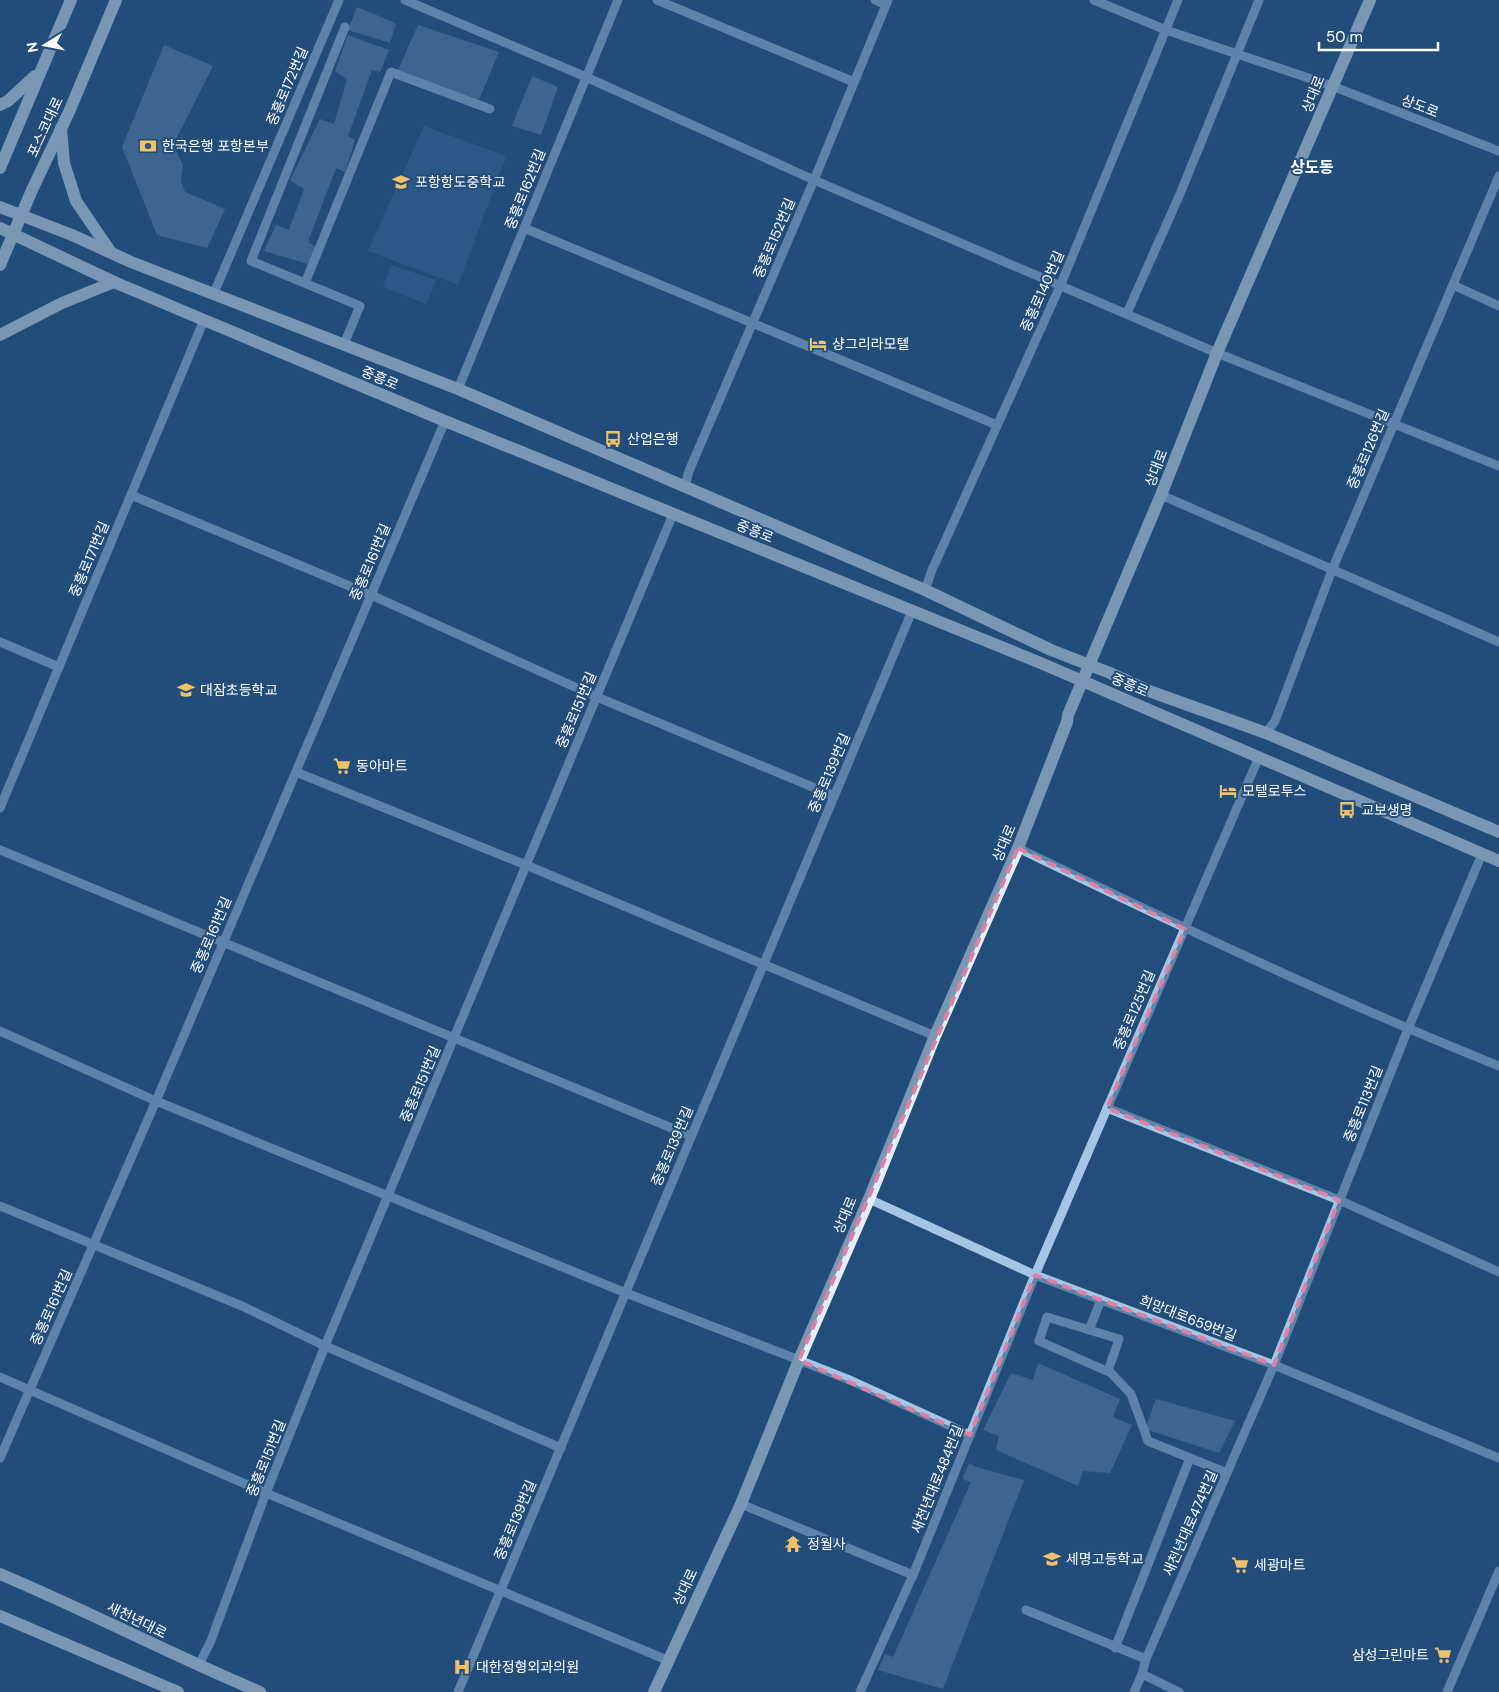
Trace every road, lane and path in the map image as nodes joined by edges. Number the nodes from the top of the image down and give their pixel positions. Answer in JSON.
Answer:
{"nodes":[{"id":1,"x":71,"y":0,"type":"edge"},
{"id":2,"x":116,"y":0,"type":"edge"},
{"id":3,"x":339,"y":0,"type":"edge"},
{"id":4,"x":405,"y":0,"type":"edge"},
{"id":5,"x":618,"y":0,"type":"edge"},
{"id":6,"x":657,"y":0,"type":"edge"},
{"id":7,"x":875,"y":0,"type":"edge"},
{"id":8,"x":1094,"y":0,"type":"edge"},
{"id":9,"x":1178,"y":0,"type":"edge"},
{"id":10,"x":1259,"y":0,"type":"edge"},
{"id":11,"x":1370,"y":0,"type":"edge"},
{"id":12,"x":887,"y":2,"type":"edge"},
{"id":13,"x":345,"y":27,"type":"dead end"},
{"id":14,"x":1166,"y":30,"type":"junction"},
{"id":15,"x":1237,"y":54,"type":"junction"},
{"id":16,"x":41,"y":71,"type":"junction"},
{"id":17,"x":586,"y":77,"type":"junction"},
{"id":18,"x":854,"y":82,"type":"junction"},
{"id":19,"x":1332,"y":86,"type":"junction"},
{"id":20,"x":0,"y":105,"type":"edge"},
{"id":21,"x":490,"y":109,"type":"dead end"},
{"id":22,"x":61,"y":128,"type":"junction"},
{"id":23,"x":1499,"y":151,"type":"edge"},
{"id":24,"x":0,"y":168,"type":"edge"},
{"id":25,"x":1499,"y":176,"type":"edge"},
{"id":26,"x":814,"y":180,"type":"junction"},
{"id":27,"x":0,"y":207,"type":"edge"},
{"id":28,"x":21,"y":216,"type":"junction"},
{"id":29,"x":0,"y":228,"type":"edge"},
{"id":30,"x":524,"y":228,"type":"junction"},
{"id":31,"x":13,"y":234,"type":"junction"},
{"id":32,"x":110,"y":250,"type":"junction"},
{"id":33,"x":0,"y":265,"type":"edge"},
{"id":34,"x":114,"y":282,"type":"junction"},
{"id":35,"x":305,"y":284,"type":"junction"},
{"id":36,"x":1061,"y":284,"type":"junction"},
{"id":37,"x":1452,"y":285,"type":"junction"},
{"id":38,"x":214,"y":293,"type":"junction"},
{"id":39,"x":1499,"y":306,"type":"edge"},
{"id":40,"x":1127,"y":313,"type":"junction"},
{"id":41,"x":204,"y":320,"type":"junction"},
{"id":42,"x":752,"y":323,"type":"junction"},
{"id":43,"x":0,"y":335,"type":"edge"},
{"id":44,"x":344,"y":344,"type":"junction"},
{"id":45,"x":1217,"y":352,"type":"junction"},
{"id":46,"x":458,"y":389,"type":"junction"},
{"id":47,"x":445,"y":421,"type":"junction"},
{"id":48,"x":1393,"y":424,"type":"junction"},
{"id":49,"x":997,"y":425,"type":"junction"},
{"id":50,"x":1499,"y":466,"type":"edge"},
{"id":51,"x":685,"y":486,"type":"junction"},
{"id":52,"x":131,"y":495,"type":"junction"},
{"id":53,"x":1161,"y":495,"type":"junction"},
{"id":54,"x":673,"y":514,"type":"junction"},
{"id":55,"x":1332,"y":570,"type":"junction"},
{"id":56,"x":925,"y":590,"type":"junction"},
{"id":57,"x":371,"y":595,"type":"junction"},
{"id":58,"x":912,"y":611,"type":"junction"},
{"id":59,"x":0,"y":642,"type":"edge"},
{"id":60,"x":1499,"y":642,"type":"edge"},
{"id":61,"x":1089,"y":666,"type":"junction"},
{"id":62,"x":59,"y":667,"type":"junction"},
{"id":63,"x":1083,"y":680,"type":"junction"},
{"id":64,"x":597,"y":697,"type":"junction"},
{"id":65,"x":1266,"y":733,"type":"junction"},
{"id":66,"x":1259,"y":756,"type":"junction"},
{"id":67,"x":296,"y":772,"type":"junction"},
{"id":68,"x":834,"y":796,"type":"junction"},
{"id":69,"x":0,"y":808,"type":"edge"},
{"id":70,"x":1497,"y":828,"type":"edge"},
{"id":71,"x":1018,"y":848,"type":"junction"},
{"id":72,"x":0,"y":850,"type":"edge"},
{"id":73,"x":1482,"y":854,"type":"junction"},
{"id":74,"x":1499,"y":861,"type":"edge"},
{"id":75,"x":526,"y":865,"type":"junction"},
{"id":76,"x":1185,"y":929,"type":"junction"},
{"id":77,"x":223,"y":943,"type":"junction"},
{"id":78,"x":764,"y":964,"type":"junction"},
{"id":79,"x":1408,"y":1029,"type":"junction"},
{"id":80,"x":0,"y":1031,"type":"edge"},
{"id":81,"x":936,"y":1036,"type":"junction"},
{"id":82,"x":454,"y":1038,"type":"junction"},
{"id":83,"x":1499,"y":1066,"type":"edge"},
{"id":84,"x":156,"y":1101,"type":"junction"},
{"id":85,"x":1107,"y":1108,"type":"junction"},
{"id":86,"x":692,"y":1136,"type":"junction"},
{"id":87,"x":388,"y":1196,"type":"junction"},
{"id":88,"x":869,"y":1199,"type":"junction"},
{"id":89,"x":1339,"y":1200,"type":"junction"},
{"id":90,"x":0,"y":1206,"type":"edge"},
{"id":91,"x":93,"y":1244,"type":"junction"},
{"id":92,"x":1499,"y":1272,"type":"edge"},
{"id":93,"x":1035,"y":1275,"type":"junction"},
{"id":94,"x":626,"y":1293,"type":"junction"},
{"id":95,"x":1101,"y":1300,"type":"junction"},
{"id":96,"x":1089,"y":1330,"type":"junction"},
{"id":97,"x":325,"y":1346,"type":"junction"},
{"id":98,"x":800,"y":1360,"type":"junction"},
{"id":99,"x":1274,"y":1365,"type":"junction"},
{"id":100,"x":1108,"y":1371,"type":"junction"},
{"id":101,"x":0,"y":1378,"type":"edge"},
{"id":102,"x":30,"y":1390,"type":"junction"},
{"id":103,"x":970,"y":1435,"type":"junction"},
{"id":104,"x":561,"y":1448,"type":"junction"},
{"id":105,"x":0,"y":1458,"type":"edge"},
{"id":106,"x":1190,"y":1458,"type":"junction"},
{"id":107,"x":1499,"y":1458,"type":"edge"},
{"id":108,"x":1227,"y":1473,"type":"junction"},
{"id":109,"x":266,"y":1493,"type":"junction"},
{"id":110,"x":741,"y":1504,"type":"junction"},
{"id":111,"x":1499,"y":1571,"type":"edge"},
{"id":112,"x":0,"y":1574,"type":"edge"},
{"id":113,"x":913,"y":1575,"type":"junction"},
{"id":114,"x":500,"y":1591,"type":"junction"},
{"id":115,"x":1026,"y":1610,"type":"dead end"},
{"id":116,"x":0,"y":1616,"type":"edge"},
{"id":117,"x":1115,"y":1648,"type":"junction"},
{"id":118,"x":1146,"y":1659,"type":"junction"},
{"id":119,"x":667,"y":1660,"type":"junction"},
{"id":120,"x":198,"y":1666,"type":"junction"},
{"id":121,"x":1142,"y":1674,"type":"junction"},
{"id":122,"x":178,"y":1692,"type":"edge"},
{"id":123,"x":260,"y":1692,"type":"edge"},
{"id":124,"x":458,"y":1692,"type":"edge"},
{"id":125,"x":654,"y":1692,"type":"edge"},
{"id":126,"x":860,"y":1692,"type":"edge"},
{"id":127,"x":1134,"y":1692,"type":"edge"},
{"id":128,"x":1178,"y":1692,"type":"edge"},
{"id":129,"x":1447,"y":1692,"type":"edge"}],
"edges":[{"from":1,"to":16,"type":"main road","name":"포스코대로"},
{"from":2,"to":22,"type":"main road","name":"포스코대로"},
{"from":3,"to":38,"type":"street","name":"중흥로172번길"},
{"from":4,"to":17,"type":"street"},
{"from":5,"to":17,"type":"street","name":"중흥로162번길"},
{"from":6,"to":18,"type":"street"},
{"from":7,"to":12,"type":"street"},
{"from":8,"to":14,"type":"street","name":"상도로"},
{"from":9,"to":14,"type":"street","name":"중흥로140번길"},
{"from":10,"to":15,"type":"street"},
{"from":11,"to":19,"type":"main road","name":"상대로"},
{"from":12,"to":18,"type":"street","name":"중흥로152번길"},
{"from":13,"to":35,"type":"street"},
{"from":14,"to":15,"type":"street","name":"상도로"},
{"from":14,"to":36,"type":"street","name":"중흥로140번길"},
{"from":15,"to":19,"type":"street","name":"상도로"},
{"from":15,"to":40,"type":"street"},
{"from":16,"to":20,"type":"main road"},
{"from":16,"to":24,"type":"main road","name":"포스코대로"},
{"from":17,"to":26,"type":"street"},
{"from":17,"to":30,"type":"street","name":"중흥로162번길"},
{"from":18,"to":26,"type":"street","name":"중흥로152번길"},
{"from":19,"to":23,"type":"street","name":"상도로"},
{"from":19,"to":45,"type":"main road","name":"상대로"},
{"from":21,"to":35,"type":"street"},
{"from":22,"to":28,"type":"main road","name":"포스코대로"},
{"from":22,"to":32,"type":"main road"},
{"from":25,"to":37,"type":"street","name":"중흥로126번길"},
{"from":26,"to":36,"type":"street"},
{"from":26,"to":42,"type":"street","name":"중흥로152번길"},
{"from":27,"to":28,"type":"main road","name":"중흥로"},
{"from":28,"to":31,"type":"main road","name":"포스코대로"},
{"from":28,"to":32,"type":"main road","name":"중흥로"},
{"from":29,"to":31,"type":"main road","name":"중흥로"},
{"from":30,"to":42,"type":"street"},
{"from":30,"to":46,"type":"street","name":"중흥로162번길"},
{"from":31,"to":33,"type":"main road","name":"포스코대로"},
{"from":31,"to":34,"type":"main road","name":"중흥로"},
{"from":32,"to":38,"type":"main road","name":"중흥로"},
{"from":34,"to":41,"type":"main road","name":"중흥로"},
{"from":34,"to":43,"type":"main road"},
{"from":35,"to":44,"type":"street"},
{"from":36,"to":40,"type":"street"},
{"from":36,"to":49,"type":"street","name":"중흥로140번길"},
{"from":37,"to":39,"type":"street"},
{"from":37,"to":48,"type":"street","name":"중흥로126번길"},
{"from":38,"to":44,"type":"main road","name":"중흥로"},
{"from":40,"to":45,"type":"street"},
{"from":41,"to":47,"type":"main road","name":"중흥로"},
{"from":41,"to":52,"type":"street","name":"중흥로171번길"},
{"from":42,"to":49,"type":"street"},
{"from":42,"to":51,"type":"street","name":"중흥로152번길"},
{"from":44,"to":46,"type":"main road","name":"중흥로"},
{"from":45,"to":48,"type":"street"},
{"from":45,"to":53,"type":"main road","name":"상대로"},
{"from":46,"to":51,"type":"main road","name":"중흥로"},
{"from":47,"to":54,"type":"main road","name":"중흥로"},
{"from":47,"to":57,"type":"street","name":"중흥로161번길"},
{"from":48,"to":50,"type":"street"},
{"from":48,"to":55,"type":"street","name":"중흥로126번길"},
{"from":49,"to":56,"type":"street","name":"중흥로140번길"},
{"from":51,"to":56,"type":"main road","name":"중흥로"},
{"from":52,"to":57,"type":"street"},
{"from":52,"to":62,"type":"street","name":"중흥로171번길"},
{"from":53,"to":55,"type":"street"},
{"from":53,"to":61,"type":"main road","name":"상대로"},
{"from":54,"to":58,"type":"main road","name":"중흥로"},
{"from":54,"to":64,"type":"street","name":"중흥로151번길"},
{"from":55,"to":60,"type":"street"},
{"from":55,"to":65,"type":"street","name":"중흥로126번길"},
{"from":56,"to":61,"type":"main road","name":"중흥로"},
{"from":57,"to":64,"type":"street"},
{"from":57,"to":67,"type":"street","name":"중흥로161번길"},
{"from":58,"to":63,"type":"main road","name":"중흥로"},
{"from":58,"to":68,"type":"street","name":"중흥로139번길"},
{"from":59,"to":62,"type":"street"},
{"from":61,"to":63,"type":"main road","name":"상대로"},
{"from":61,"to":65,"type":"main road","name":"중흥로"},
{"from":62,"to":69,"type":"street","name":"중흥로171번길"},
{"from":63,"to":66,"type":"main road","name":"중흥로"},
{"from":63,"to":71,"type":"main road","name":"상대로"},
{"from":64,"to":68,"type":"street"},
{"from":64,"to":75,"type":"street","name":"중흥로151번길"},
{"from":65,"to":70,"type":"main road","name":"중흥로"},
{"from":66,"to":73,"type":"main road","name":"중흥로"},
{"from":66,"to":76,"type":"street","name":"중흥로125번길"},
{"from":67,"to":75,"type":"street"},
{"from":67,"to":77,"type":"street","name":"중흥로161번길"},
{"from":68,"to":78,"type":"street","name":"중흥로139번길"},
{"from":71,"to":76,"type":"street"},
{"from":71,"to":81,"type":"main road","name":"상대로"},
{"from":72,"to":77,"type":"street"},
{"from":73,"to":74,"type":"main road","name":"중흥로"},
{"from":73,"to":79,"type":"street","name":"중흥로113번길"},
{"from":75,"to":78,"type":"street"},
{"from":75,"to":82,"type":"street","name":"중흥로151번길"},
{"from":76,"to":79,"type":"street"},
{"from":76,"to":85,"type":"street","name":"중흥로125번길"},
{"from":77,"to":82,"type":"street"},
{"from":77,"to":84,"type":"street","name":"중흥로161번길"},
{"from":78,"to":81,"type":"street"},
{"from":78,"to":86,"type":"street","name":"중흥로139번길"},
{"from":79,"to":83,"type":"street"},
{"from":79,"to":89,"type":"street","name":"중흥로113번길"},
{"from":80,"to":84,"type":"street"},
{"from":81,"to":88,"type":"main road","name":"상대로"},
{"from":82,"to":86,"type":"street"},
{"from":82,"to":87,"type":"street","name":"중흥로151번길"},
{"from":84,"to":87,"type":"street"},
{"from":84,"to":91,"type":"street","name":"중흥로161번길"},
{"from":85,"to":89,"type":"street"},
{"from":85,"to":93,"type":"street","name":"중흥로125번길"},
{"from":86,"to":94,"type":"street","name":"중흥로139번길"},
{"from":87,"to":94,"type":"street"},
{"from":87,"to":97,"type":"street","name":"중흥로151번길"},
{"from":88,"to":93,"type":"street","name":"희망대로659번길"},
{"from":88,"to":98,"type":"main road","name":"상대로"},
{"from":89,"to":92,"type":"street"},
{"from":89,"to":99,"type":"street","name":"중흥로113번길"},
{"from":90,"to":91,"type":"street"},
{"from":91,"to":97,"type":"street"},
{"from":91,"to":102,"type":"street","name":"중흥로161번길"},
{"from":93,"to":95,"type":"street","name":"희망대로659번길"},
{"from":93,"to":103,"type":"street","name":"새천년대로484번길"},
{"from":94,"to":98,"type":"street"},
{"from":94,"to":104,"type":"street","name":"중흥로139번길"},
{"from":95,"to":96,"type":"street"},
{"from":95,"to":99,"type":"street","name":"희망대로659번길"},
{"from":96,"to":100,"type":"street"},
{"from":96,"to":100,"type":"street"},
{"from":97,"to":104,"type":"street"},
{"from":97,"to":109,"type":"street","name":"중흥로151번길"},
{"from":98,"to":103,"type":"street"},
{"from":98,"to":110,"type":"main road","name":"상대로"},
{"from":99,"to":107,"type":"street","name":"희망대로659번길"},
{"from":99,"to":108,"type":"street","name":"새천년대로474번길"},
{"from":100,"to":106,"type":"street"},
{"from":101,"to":102,"type":"street"},
{"from":102,"to":105,"type":"street","name":"중흥로161번길"},
{"from":102,"to":109,"type":"street"},
{"from":103,"to":113,"type":"street","name":"새천년대로484번길"},
{"from":104,"to":114,"type":"street","name":"중흥로139번길"},
{"from":106,"to":108,"type":"street"},
{"from":106,"to":117,"type":"street"},
{"from":108,"to":118,"type":"street","name":"새천년대로474번길"},
{"from":109,"to":114,"type":"street"},
{"from":109,"to":120,"type":"street","name":"중흥로151번길"},
{"from":110,"to":113,"type":"street"},
{"from":110,"to":119,"type":"main road","name":"상대로"},
{"from":111,"to":129,"type":"street"},
{"from":112,"to":120,"type":"main road","name":"새천년대로"},
{"from":113,"to":126,"type":"street","name":"새천년대로484번길"},
{"from":114,"to":119,"type":"street"},
{"from":114,"to":124,"type":"street","name":"중흥로139번길"},
{"from":115,"to":117,"type":"street"},
{"from":116,"to":122,"type":"main road"},
{"from":117,"to":118,"type":"street"},
{"from":118,"to":121,"type":"street","name":"새천년대로474번길"},
{"from":119,"to":125,"type":"main road","name":"상대로"},
{"from":120,"to":123,"type":"main road","name":"새천년대로"},
{"from":121,"to":127,"type":"street","name":"새천년대로474번길"},
{"from":121,"to":128,"type":"street"}]}
